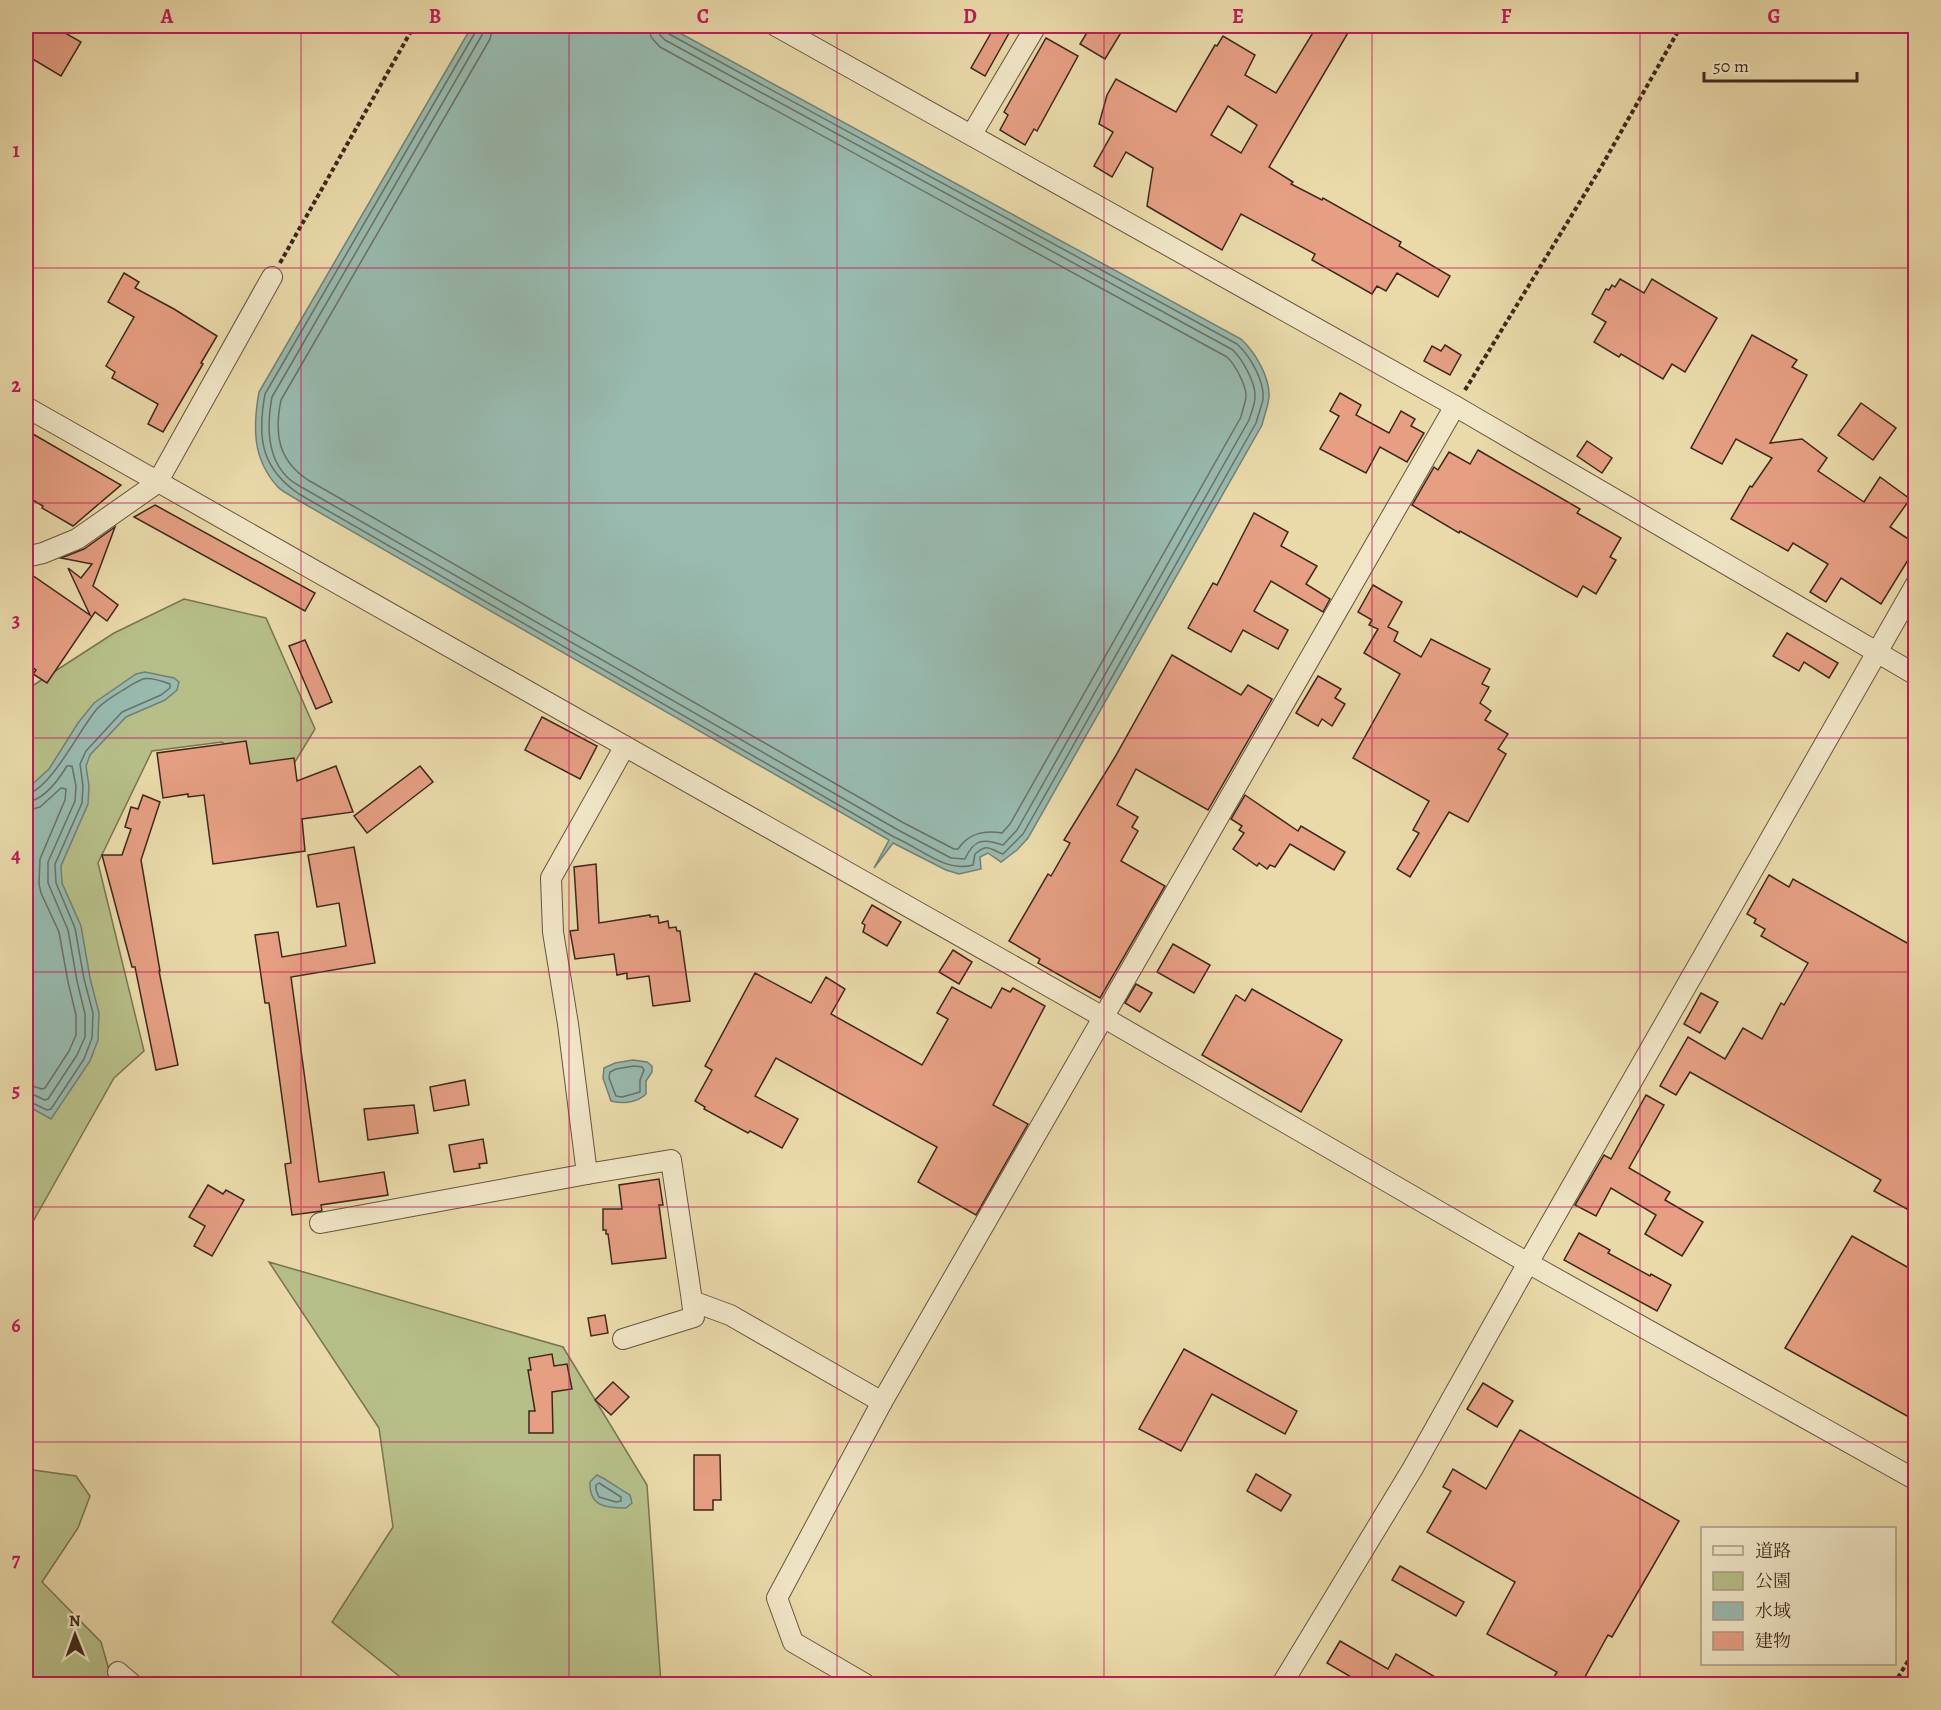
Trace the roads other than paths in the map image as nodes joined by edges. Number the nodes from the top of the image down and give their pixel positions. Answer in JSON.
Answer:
{"nodes":[{"id":1,"x":776,"y":26,"type":"edge"},
{"id":2,"x":1036,"y":26,"type":"edge"},
{"id":3,"x":972,"y":134,"type":"junction"},
{"id":4,"x":272,"y":277,"type":"road end"},
{"id":5,"x":1455,"y":406,"type":"junction"},
{"id":6,"x":26,"y":408,"type":"edge"},
{"id":7,"x":157,"y":483,"type":"junction"},
{"id":8,"x":26,"y":557,"type":"edge"},
{"id":9,"x":1916,"y":584,"type":"edge"},
{"id":10,"x":1875,"y":653,"type":"junction"},
{"id":11,"x":1916,"y":675,"type":"edge"},
{"id":12,"x":625,"y":746,"type":"junction"},
{"id":13,"x":1103,"y":1017,"type":"junction"},
{"id":14,"x":587,"y":1174,"type":"junction"},
{"id":15,"x":320,"y":1223,"type":"dead end"},
{"id":16,"x":1528,"y":1263,"type":"junction"},
{"id":17,"x":692,"y":1301,"type":"junction"},
{"id":18,"x":622,"y":1339,"type":"dead end"},
{"id":19,"x":882,"y":1402,"type":"junction"},
{"id":20,"x":1916,"y":1480,"type":"edge"},
{"id":21,"x":865,"y":1684,"type":"edge"},
{"id":22,"x":1282,"y":1684,"type":"edge"}],
"edges":[{"from":1,"to":3,"type":"street"},
{"from":2,"to":3,"type":"street"},
{"from":3,"to":5,"type":"street"},
{"from":4,"to":7,"type":"street"},
{"from":5,"to":10,"type":"street"},
{"from":5,"to":13,"type":"street"},
{"from":6,"to":7,"type":"street"},
{"from":7,"to":8,"type":"street"},
{"from":7,"to":12,"type":"street"},
{"from":9,"to":10,"type":"street"},
{"from":10,"to":11,"type":"street"},
{"from":10,"to":16,"type":"street"},
{"from":12,"to":13,"type":"street"},
{"from":12,"to":14,"type":"street"},
{"from":13,"to":16,"type":"street"},
{"from":13,"to":19,"type":"street"},
{"from":14,"to":15,"type":"street"},
{"from":14,"to":17,"type":"street"},
{"from":16,"to":20,"type":"street"},
{"from":16,"to":22,"type":"street"},
{"from":17,"to":18,"type":"street"},
{"from":17,"to":19,"type":"street"},
{"from":19,"to":21,"type":"street"}]}
